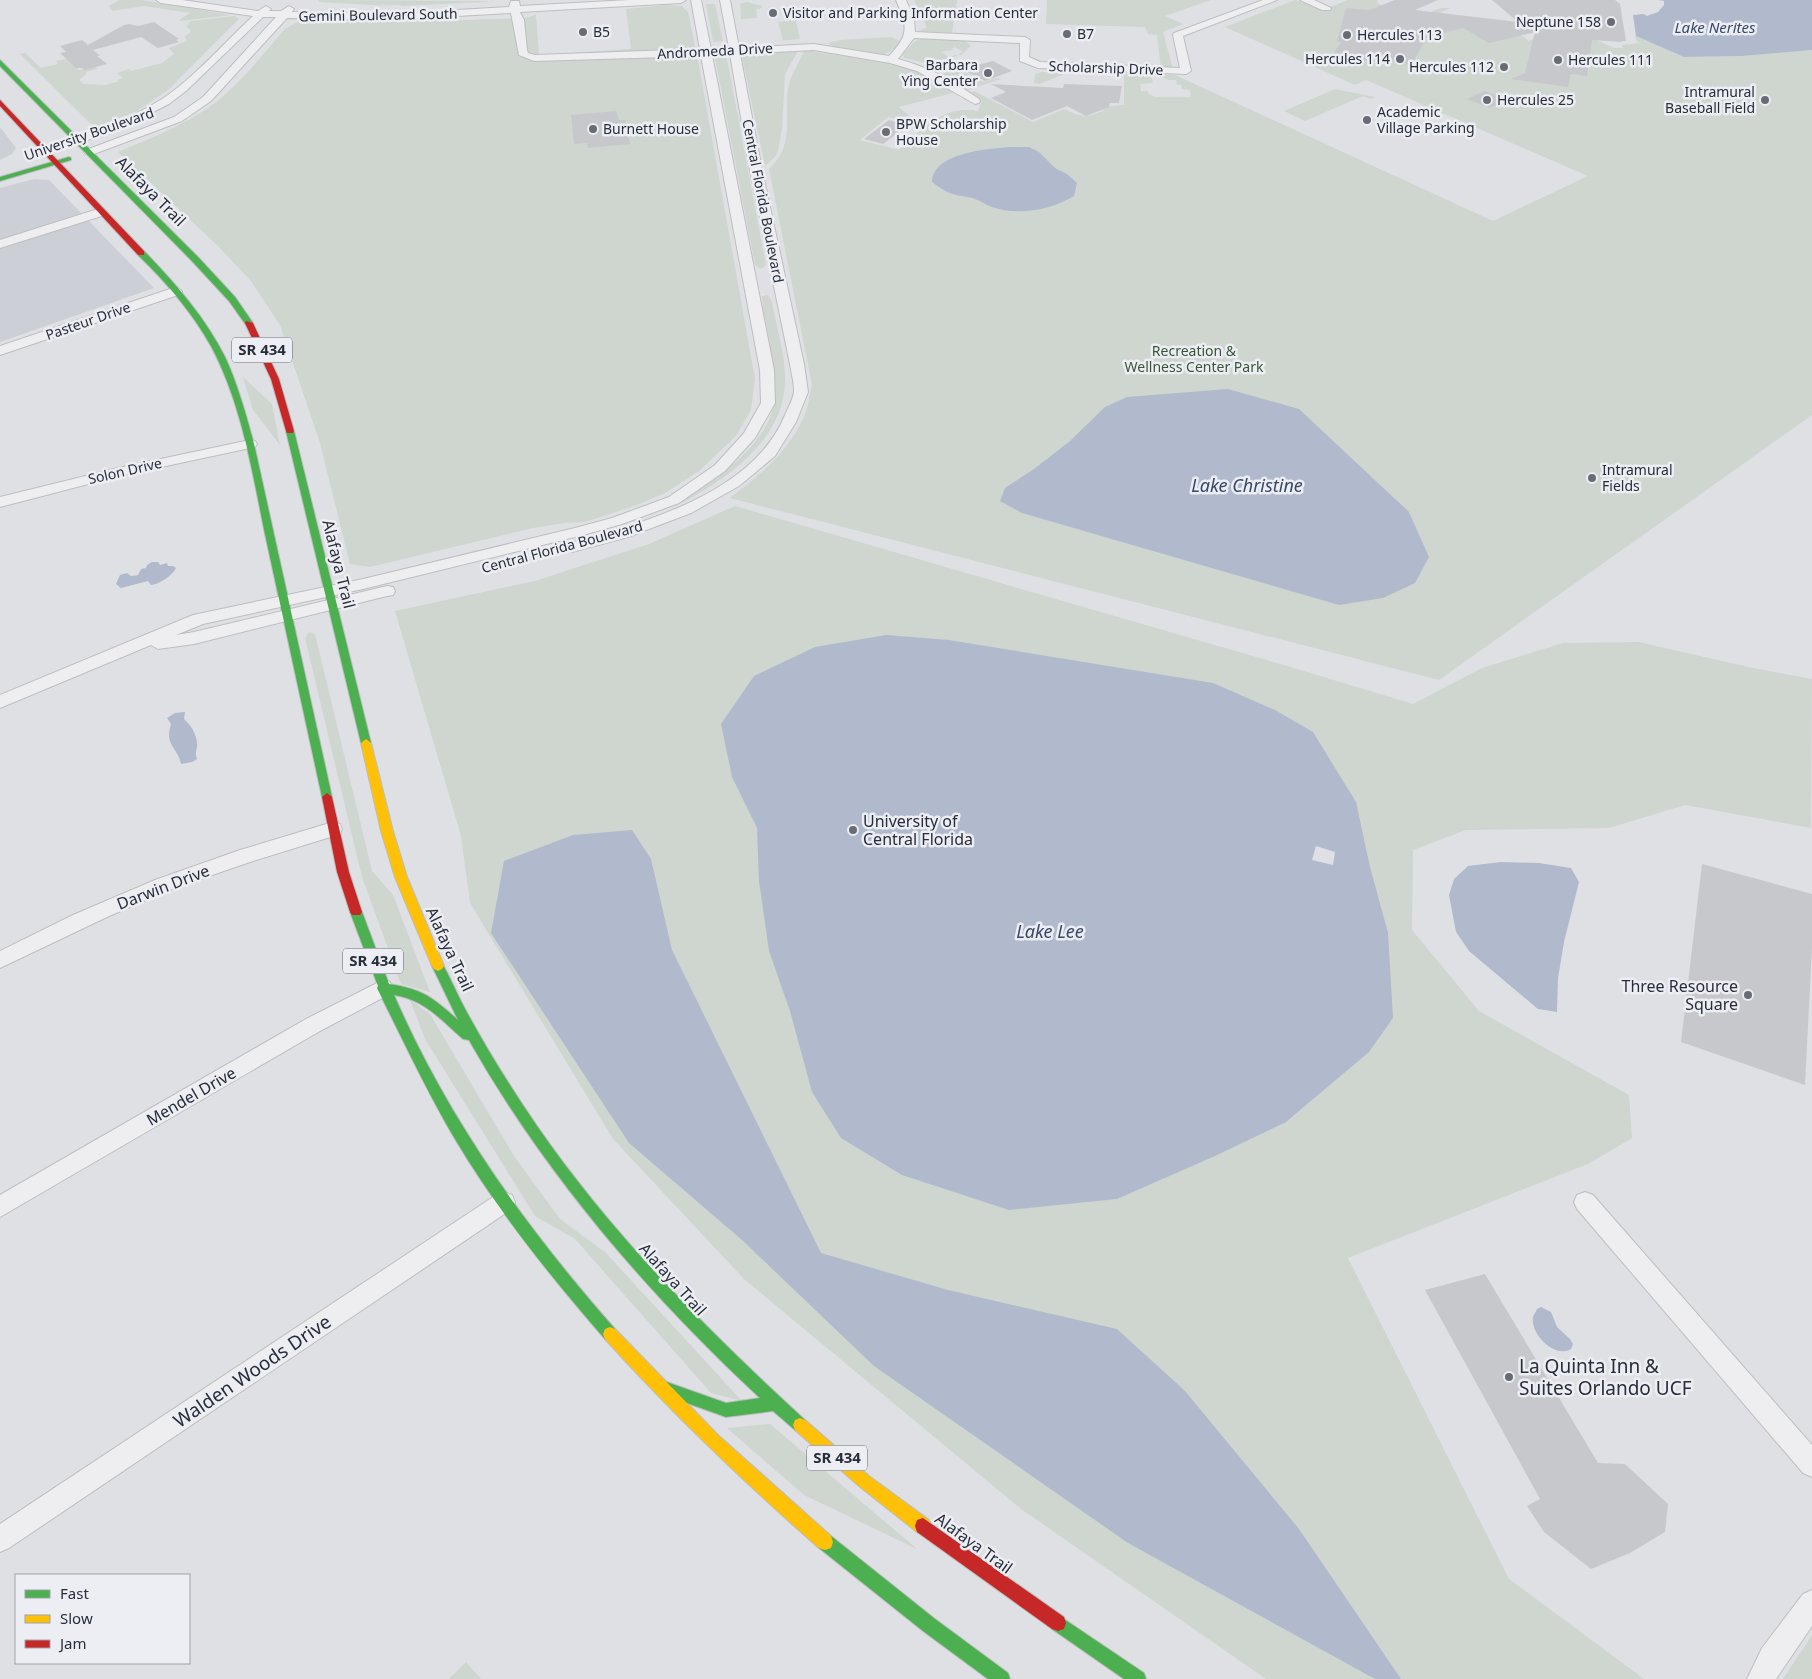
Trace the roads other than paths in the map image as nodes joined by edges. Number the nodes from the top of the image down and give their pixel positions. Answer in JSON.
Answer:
{"nodes":[{"id":1,"x":161,"y":0,"type":"edge"},
{"id":2,"x":213,"y":0,"type":"edge"},
{"id":3,"x":568,"y":0,"type":"edge"},
{"id":4,"x":681,"y":0,"type":"edge"},
{"id":5,"x":696,"y":0,"type":"edge"},
{"id":6,"x":726,"y":0,"type":"edge"},
{"id":7,"x":901,"y":0,"type":"edge"},
{"id":8,"x":1272,"y":0,"type":"edge"},
{"id":9,"x":1305,"y":0,"type":"edge"},
{"id":10,"x":515,"y":3,"type":"edge"},
{"id":11,"x":1326,"y":8,"type":"dead end"},
{"id":12,"x":265,"y":10,"type":"junction"},
{"id":13,"x":288,"y":11,"type":"junction"},
{"id":14,"x":911,"y":35,"type":"junction"},
{"id":15,"x":735,"y":50,"type":"junction"},
{"id":16,"x":706,"y":52,"type":"junction"},
{"id":17,"x":891,"y":60,"type":"junction"},
{"id":18,"x":0,"y":62,"type":"edge"},
{"id":19,"x":975,"y":101,"type":"dead end"},
{"id":20,"x":0,"y":102,"type":"edge"},
{"id":21,"x":78,"y":140,"type":"junction"},
{"id":22,"x":40,"y":152,"type":"junction"},
{"id":23,"x":90,"y":152,"type":"junction"},
{"id":24,"x":55,"y":163,"type":"junction"},
{"id":25,"x":0,"y":180,"type":"edge"},
{"id":26,"x":101,"y":212,"type":"junction"},
{"id":27,"x":0,"y":244,"type":"edge"},
{"id":28,"x":176,"y":291,"type":"junction"},
{"id":29,"x":192,"y":292,"type":"dead end"},
{"id":30,"x":234,"y":324,"type":"dead end"},
{"id":31,"x":261,"y":347,"type":"junction"},
{"id":32,"x":0,"y":351,"type":"edge"},
{"id":33,"x":250,"y":444,"type":"junction"},
{"id":34,"x":0,"y":502,"type":"edge"},
{"id":35,"x":331,"y":598,"type":"junction"},
{"id":36,"x":285,"y":608,"type":"junction"},
{"id":37,"x":0,"y":702,"type":"edge"},
{"id":38,"x":333,"y":830,"type":"junction"},
{"id":39,"x":0,"y":960,"type":"edge"},
{"id":40,"x":384,"y":988,"type":"junction"},
{"id":41,"x":480,"y":1045,"type":"junction"},
{"id":42,"x":504,"y":1202,"type":"junction"},
{"id":43,"x":1585,"y":1202,"type":"dead end"},
{"id":44,"x":0,"y":1207,"type":"edge"},
{"id":45,"x":653,"y":1384,"type":"junction"},
{"id":46,"x":775,"y":1403,"type":"junction"},
{"id":47,"x":1812,"y":1464,"type":"edge"},
{"id":48,"x":0,"y":1539,"type":"edge"},
{"id":49,"x":1812,"y":1603,"type":"edge"},
{"id":50,"x":1002,"y":1679,"type":"edge"},
{"id":51,"x":1138,"y":1679,"type":"edge"},
{"id":52,"x":1761,"y":1679,"type":"edge"}],
"edges":[{"from":1,"to":12,"type":"street"},
{"from":2,"to":12,"type":"street"},
{"from":3,"to":10,"type":"street","name":"Gemini Boulevard South"},
{"from":4,"to":10,"type":"street","name":"Gemini Boulevard South"},
{"from":5,"to":16,"type":"street","name":"Central Florida Boulevard"},
{"from":6,"to":15,"type":"street","name":"Central Florida Boulevard"},
{"from":7,"to":14,"type":"street"},
{"from":8,"to":14,"type":"street","name":"Scholarship Drive"},
{"from":9,"to":11,"type":"street"},
{"from":10,"to":13,"type":"street","name":"Gemini Boulevard South"},
{"from":10,"to":16,"type":"street","name":"Andromeda Drive"},
{"from":12,"to":13,"type":"street","name":"Gemini Boulevard South"},
{"from":12,"to":21,"type":"street","name":"University Boulevard"},
{"from":13,"to":23,"type":"street","name":"University Boulevard"},
{"from":14,"to":17,"type":"street"},
{"from":15,"to":16,"type":"street","name":"Andromeda Drive"},
{"from":15,"to":17,"type":"street","name":"Andromeda Drive"},
{"from":15,"to":35,"type":"street","name":"Central Florida Boulevard"},
{"from":16,"to":35,"type":"street","name":"Central Florida Boulevard"},
{"from":17,"to":19,"type":"street","name":"Andromeda Drive"},
{"from":18,"to":21,"type":"main road","name":"Alafaya Trail","number":"SR 434"},
{"from":20,"to":22,"type":"main road","number":"SR 434"},
{"from":21,"to":22,"type":"main road","name":"University Boulevard"},
{"from":21,"to":23,"type":"main road","name":"Alafaya Trail","number":"SR 434"},
{"from":22,"to":24,"type":"main road","number":"SR 434"},
{"from":23,"to":24,"type":"main road","name":"University Boulevard"},
{"from":23,"to":31,"type":"main road","name":"Alafaya Trail","number":"SR 434"},
{"from":24,"to":25,"type":"main road","name":"University Boulevard"},
{"from":24,"to":26,"type":"main road","number":"SR 434"},
{"from":26,"to":27,"type":"street"},
{"from":26,"to":28,"type":"main road","number":"SR 434"},
{"from":28,"to":29,"type":"main road"},
{"from":28,"to":32,"type":"street","name":"Pasteur Drive"},
{"from":28,"to":33,"type":"main road","number":"SR 434"},
{"from":30,"to":31,"type":"main road"},
{"from":31,"to":35,"type":"main road","name":"Alafaya Trail","number":"SR 434"},
{"from":33,"to":34,"type":"street","name":"Solon Drive"},
{"from":33,"to":36,"type":"main road","number":"SR 434"},
{"from":35,"to":36,"type":"street","name":"Central Florida Boulevard"},
{"from":35,"to":41,"type":"main road","name":"Alafaya Trail","number":"SR 434"},
{"from":36,"to":37,"type":"street","name":"Central Florida Boulevard"},
{"from":36,"to":38,"type":"main road","number":"SR 434"},
{"from":38,"to":39,"type":"street","name":"Darwin Drive"},
{"from":38,"to":40,"type":"main road","number":"SR 434"},
{"from":40,"to":41,"type":"main road"},
{"from":40,"to":42,"type":"main road","number":"SR 434"},
{"from":40,"to":44,"type":"street","name":"Mendel Drive"},
{"from":41,"to":46,"type":"main road","name":"Alafaya Trail","number":"SR 434"},
{"from":42,"to":45,"type":"main road","number":"SR 434"},
{"from":42,"to":48,"type":"street","name":"Walden Woods Drive"},
{"from":43,"to":47,"type":"street"},
{"from":45,"to":46,"type":"main road"},
{"from":45,"to":50,"type":"main road","number":"SR 434"},
{"from":46,"to":51,"type":"main road","name":"Alafaya Trail","number":"SR 434"},
{"from":49,"to":52,"type":"street"}]}
